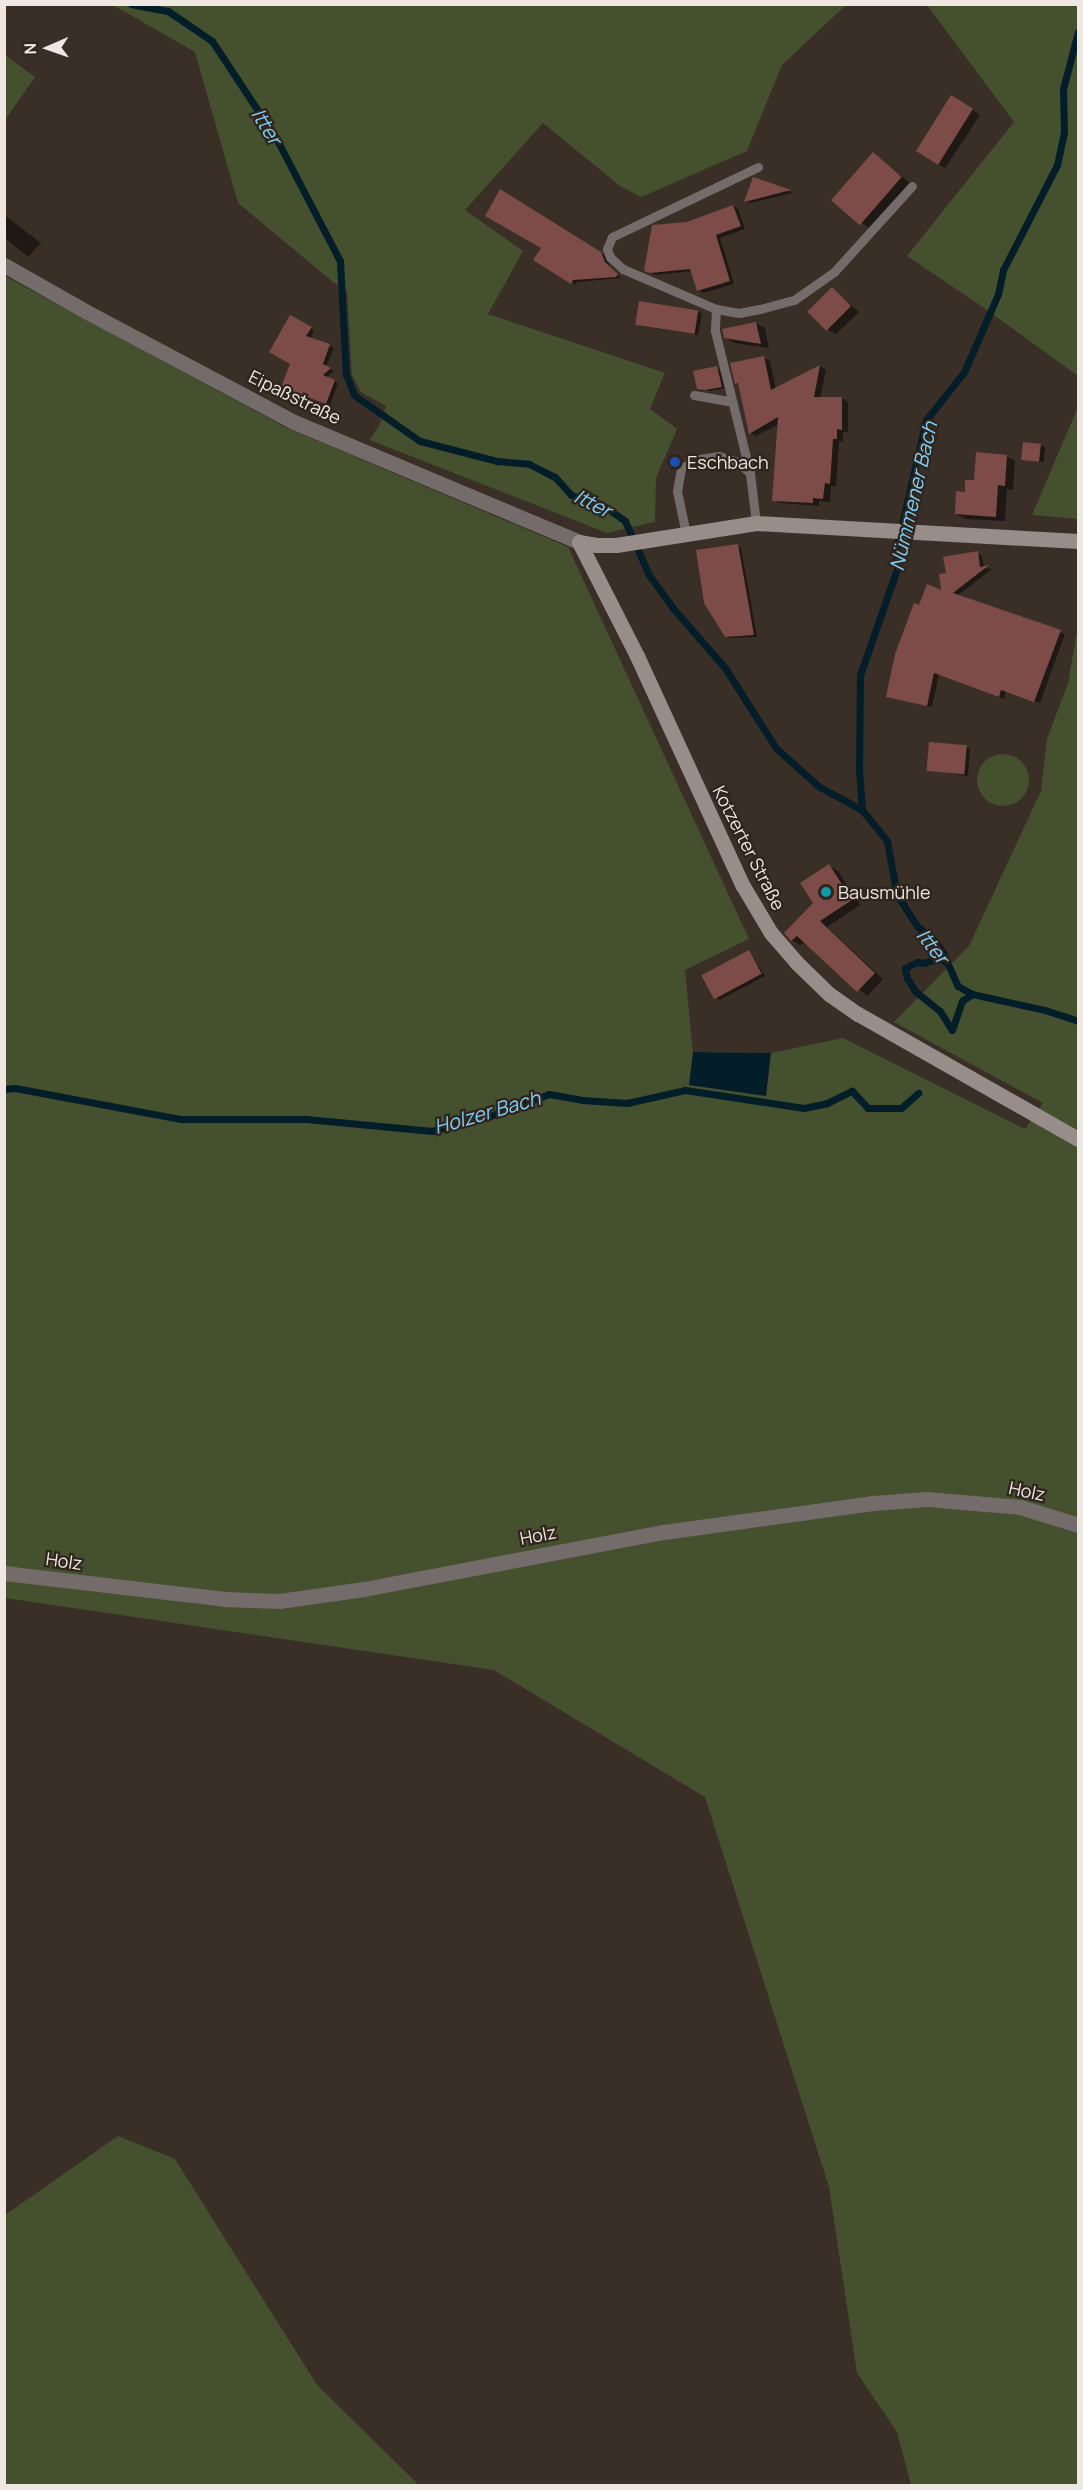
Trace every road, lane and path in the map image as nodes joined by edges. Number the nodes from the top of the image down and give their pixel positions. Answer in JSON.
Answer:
{"nodes":[{"id":1,"x":758,"y":166,"type":"dead end"},
{"id":2,"x":912,"y":186,"type":"dead end"},
{"id":3,"x":4,"y":265,"type":"edge"},
{"id":4,"x":716,"y":309,"type":"junction"},
{"id":5,"x":694,"y":395,"type":"dead end"},
{"id":6,"x":732,"y":402,"type":"junction"},
{"id":7,"x":750,"y":473,"type":"junction"},
{"id":8,"x":756,"y":523,"type":"junction"},
{"id":9,"x":686,"y":534,"type":"junction"},
{"id":10,"x":1078,"y":541,"type":"edge"},
{"id":11,"x":579,"y":542,"type":"junction"},
{"id":12,"x":1078,"y":1139,"type":"edge"},
{"id":13,"x":1078,"y":1525,"type":"edge"},
{"id":14,"x":4,"y":1573,"type":"edge"}],
"edges":[{"from":1,"to":4,"type":"lane"},
{"from":2,"to":4,"type":"lane"},
{"from":3,"to":11,"type":"street","name":"Eipaßstraße"},
{"from":4,"to":6,"type":"lane"},
{"from":5,"to":6,"type":"lane"},
{"from":6,"to":7,"type":"lane"},
{"from":7,"to":8,"type":"lane"},
{"from":7,"to":9,"type":"lane"},
{"from":8,"to":9,"type":"street"},
{"from":8,"to":10,"type":"street"},
{"from":9,"to":11,"type":"street"},
{"from":11,"to":12,"type":"street","name":"Kotzerter Straße"},
{"from":13,"to":14,"type":"street","name":"Holz"}]}
